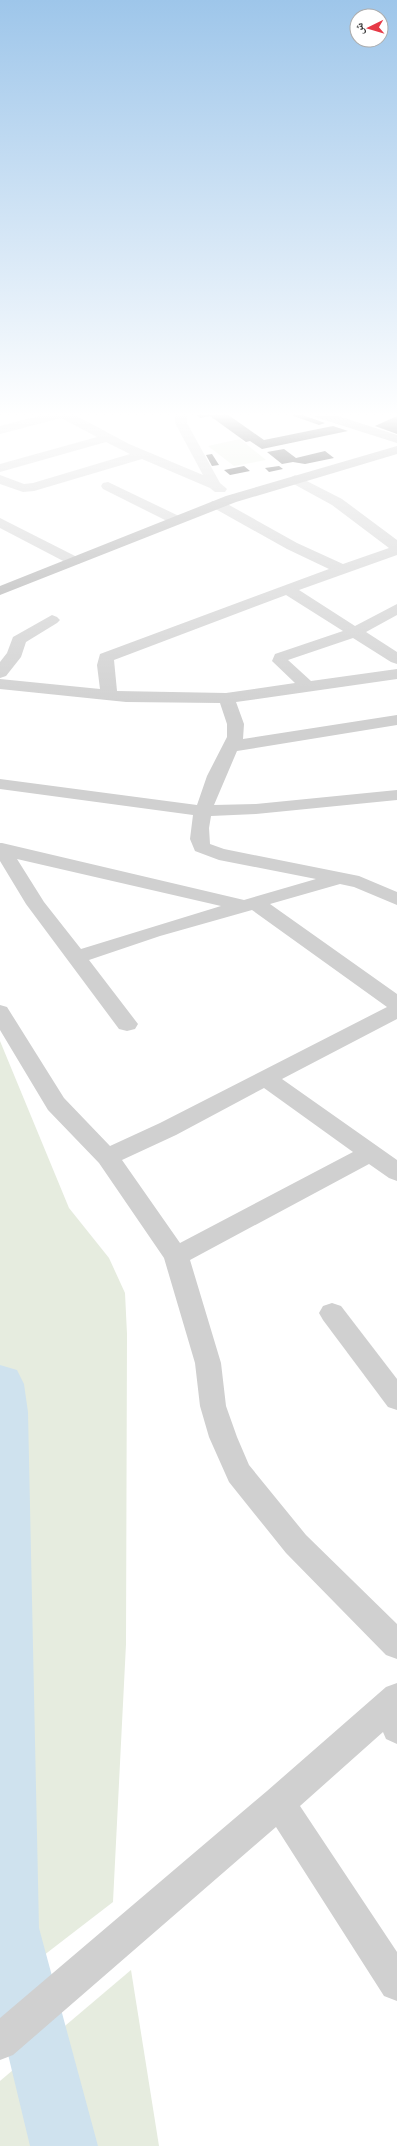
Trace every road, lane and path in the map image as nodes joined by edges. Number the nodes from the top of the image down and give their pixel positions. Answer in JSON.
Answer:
{"nodes":[{"id":1,"x":164,"y":514,"type":"edge"},
{"id":2,"x":191,"y":514,"type":"edge"},
{"id":3,"x":235,"y":514,"type":"edge"},
{"id":4,"x":353,"y":514,"type":"edge"},
{"id":5,"x":176,"y":520,"type":"junction"},
{"id":6,"x":0,"y":522,"type":"edge"},
{"id":7,"x":21,"y":532,"type":"junction"},
{"id":8,"x":0,"y":539,"type":"edge"},
{"id":9,"x":397,"y":549,"type":"edge"},
{"id":10,"x":74,"y":561,"type":"junction"},
{"id":11,"x":342,"y":569,"type":"junction"},
{"id":12,"x":288,"y":590,"type":"junction"},
{"id":13,"x":0,"y":592,"type":"edge"},
{"id":14,"x":397,"y":609,"type":"edge"},
{"id":15,"x":52,"y":620,"type":"dead end"},
{"id":16,"x":353,"y":633,"type":"junction"},
{"id":17,"x":397,"y":659,"type":"edge"},
{"id":18,"x":0,"y":673,"type":"edge"},
{"id":19,"x":397,"y":674,"type":"edge"},
{"id":20,"x":0,"y":684,"type":"edge"},
{"id":21,"x":306,"y":686,"type":"junction"},
{"id":22,"x":109,"y":695,"type":"junction"},
{"id":23,"x":226,"y":698,"type":"junction"},
{"id":24,"x":397,"y":720,"type":"edge"},
{"id":25,"x":232,"y":746,"type":"junction"},
{"id":26,"x":0,"y":784,"type":"edge"},
{"id":27,"x":397,"y":795,"type":"edge"},
{"id":28,"x":203,"y":811,"type":"junction"},
{"id":29,"x":1,"y":849,"type":"edge"},
{"id":30,"x":342,"y":878,"type":"junction"},
{"id":31,"x":397,"y":899,"type":"edge"},
{"id":32,"x":249,"y":904,"type":"junction"},
{"id":33,"x":77,"y":957,"type":"junction"},
{"id":34,"x":397,"y":1004,"type":"edge"},
{"id":35,"x":397,"y":1010,"type":"edge"},
{"id":36,"x":0,"y":1012,"type":"edge"},
{"id":37,"x":127,"y":1024,"type":"dead end"},
{"id":38,"x":265,"y":1078,"type":"junction"},
{"id":39,"x":371,"y":1153,"type":"junction"},
{"id":40,"x":107,"y":1157,"type":"junction"},
{"id":41,"x":397,"y":1172,"type":"edge"},
{"id":42,"x":176,"y":1256,"type":"junction"},
{"id":43,"x":332,"y":1313,"type":"dead end"},
{"id":44,"x":397,"y":1399,"type":"edge"},
{"id":45,"x":397,"y":1645,"type":"edge"},
{"id":46,"x":395,"y":1710,"type":"edge"},
{"id":47,"x":279,"y":1803,"type":"junction"},
{"id":48,"x":397,"y":1983,"type":"edge"},
{"id":49,"x":0,"y":2042,"type":"edge"}],
"edges":[{"from":1,"to":5,"type":"street"},
{"from":2,"to":5,"type":"main road"},
{"from":3,"to":11,"type":"street"},
{"from":4,"to":9,"type":"street"},
{"from":5,"to":10,"type":"main road"},
{"from":6,"to":7,"type":"street"},
{"from":7,"to":8,"type":"street"},
{"from":7,"to":10,"type":"street"},
{"from":9,"to":11,"type":"street"},
{"from":10,"to":13,"type":"main road"},
{"from":11,"to":12,"type":"street"},
{"from":12,"to":16,"type":"street"},
{"from":12,"to":22,"type":"street"},
{"from":14,"to":16,"type":"street"},
{"from":15,"to":18,"type":"street"},
{"from":16,"to":17,"type":"street"},
{"from":16,"to":21,"type":"street"},
{"from":19,"to":21,"type":"street"},
{"from":20,"to":22,"type":"street"},
{"from":21,"to":23,"type":"street"},
{"from":22,"to":23,"type":"street"},
{"from":23,"to":25,"type":"street"},
{"from":24,"to":25,"type":"street"},
{"from":25,"to":28,"type":"street"},
{"from":26,"to":28,"type":"street"},
{"from":27,"to":28,"type":"street"},
{"from":28,"to":30,"type":"street"},
{"from":29,"to":32,"type":"street"},
{"from":29,"to":33,"type":"street"},
{"from":30,"to":31,"type":"street"},
{"from":30,"to":32,"type":"street"},
{"from":32,"to":33,"type":"street"},
{"from":32,"to":34,"type":"street"},
{"from":33,"to":37,"type":"street"},
{"from":35,"to":38,"type":"street"},
{"from":36,"to":40,"type":"street"},
{"from":38,"to":39,"type":"street"},
{"from":38,"to":40,"type":"street"},
{"from":39,"to":41,"type":"street"},
{"from":39,"to":42,"type":"street"},
{"from":40,"to":42,"type":"street"},
{"from":42,"to":45,"type":"street"},
{"from":43,"to":44,"type":"street"},
{"from":46,"to":47,"type":"street"},
{"from":47,"to":48,"type":"street"},
{"from":47,"to":49,"type":"street"}]}
